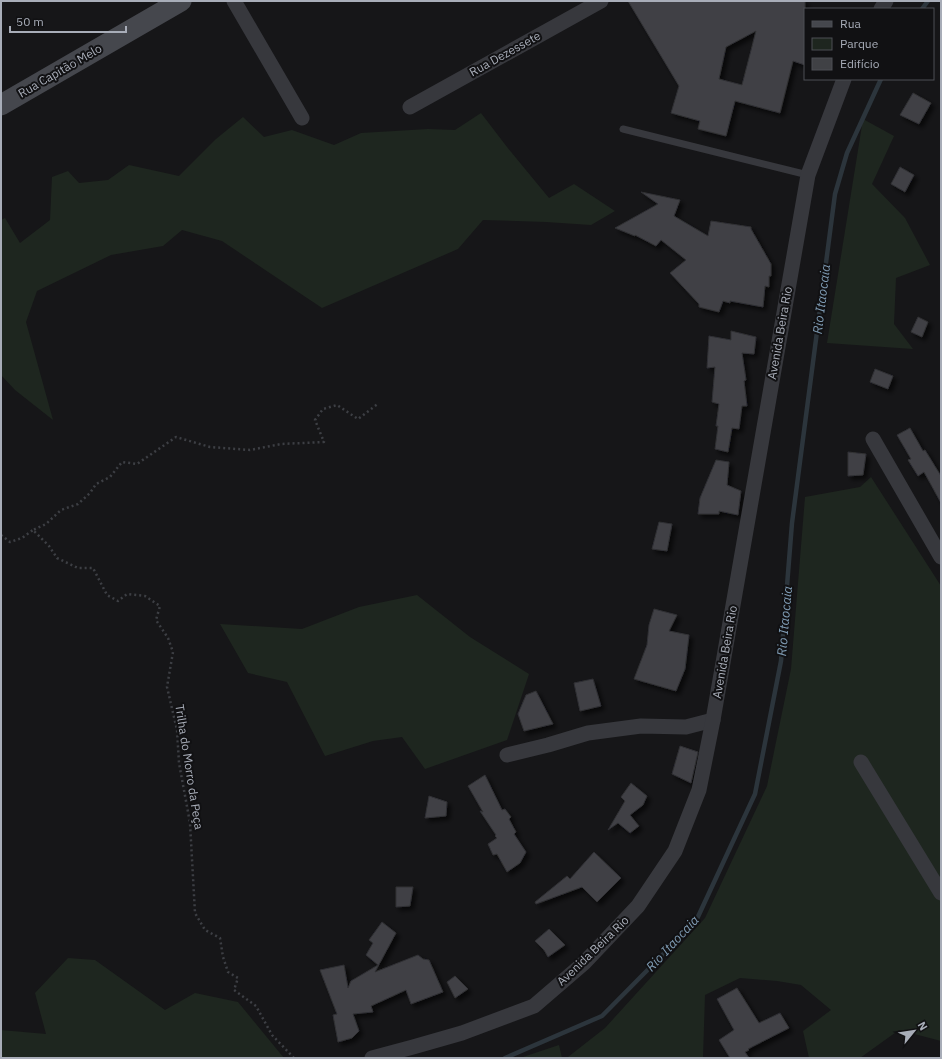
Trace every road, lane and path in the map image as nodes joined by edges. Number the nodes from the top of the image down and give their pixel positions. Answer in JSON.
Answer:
{"nodes":[{"id":1,"x":180,"y":1,"type":"edge"},
{"id":2,"x":234,"y":1,"type":"edge"},
{"id":3,"x":601,"y":1,"type":"edge"},
{"id":4,"x":844,"y":80,"type":"edge"},
{"id":5,"x":1,"y":105,"type":"edge"},
{"id":6,"x":410,"y":107,"type":"dead end"},
{"id":7,"x":302,"y":118,"type":"dead end"},
{"id":8,"x":623,"y":129,"type":"dead end"},
{"id":9,"x":808,"y":175,"type":"junction"},
{"id":10,"x":379,"y":403,"type":"dead end"},
{"id":11,"x":873,"y":439,"type":"dead end"},
{"id":12,"x":33,"y":530,"type":"junction"},
{"id":13,"x":1,"y":535,"type":"edge"},
{"id":14,"x":941,"y":556,"type":"edge"},
{"id":15,"x":713,"y":720,"type":"junction"},
{"id":16,"x":507,"y":755,"type":"dead end"},
{"id":17,"x":861,"y":762,"type":"dead end"},
{"id":18,"x":941,"y":893,"type":"edge"},
{"id":19,"x":294,"y":1058,"type":"edge"},
{"id":20,"x":372,"y":1058,"type":"edge"}],
"edges":[{"from":1,"to":5,"type":"main road","name":"Rua Capitão Melo"},
{"from":2,"to":7,"type":"street"},
{"from":3,"to":6,"type":"street","name":"Rua Dezessete"},
{"from":4,"to":9,"type":"street","name":"Avenida Beira Rio"},
{"from":8,"to":9,"type":"lane"},
{"from":9,"to":15,"type":"street","name":"Avenida Beira Rio"},
{"from":10,"to":12,"type":"path"},
{"from":11,"to":14,"type":"street"},
{"from":12,"to":13,"type":"path"},
{"from":12,"to":19,"type":"path","name":"Trilha do Morro da Peça"},
{"from":15,"to":16,"type":"street"},
{"from":15,"to":20,"type":"street","name":"Avenida Beira Rio"},
{"from":17,"to":18,"type":"street"}]}
